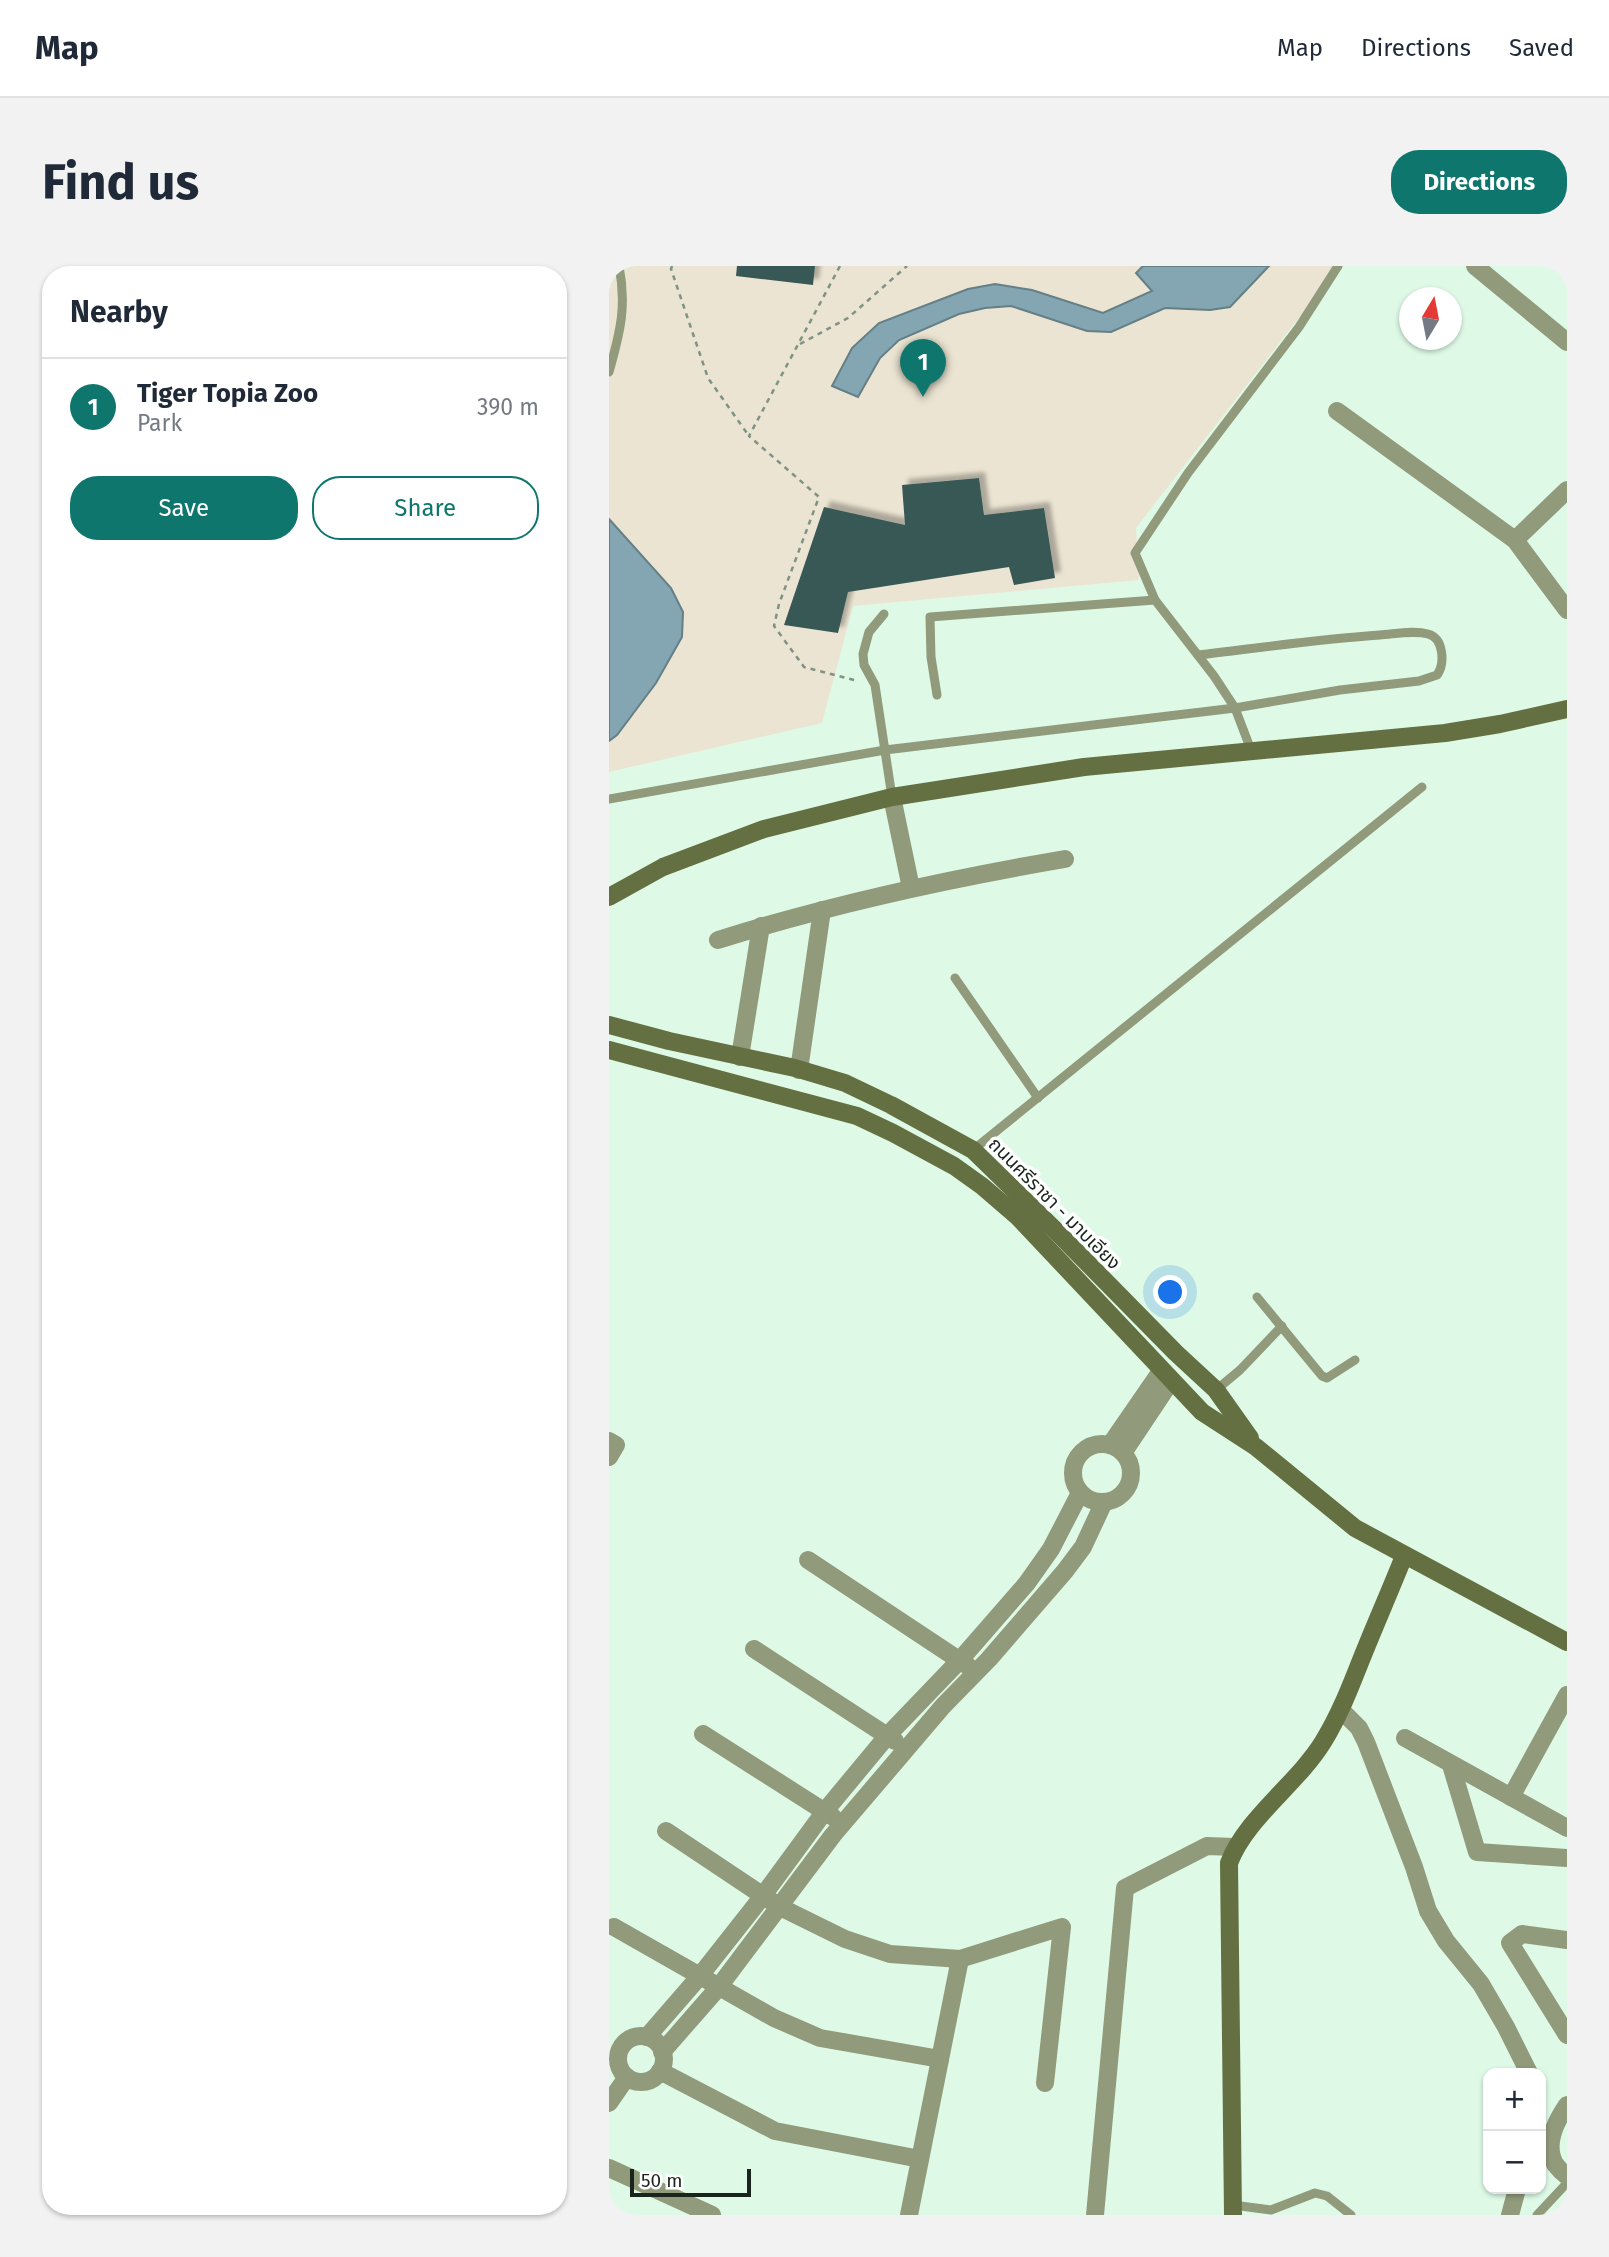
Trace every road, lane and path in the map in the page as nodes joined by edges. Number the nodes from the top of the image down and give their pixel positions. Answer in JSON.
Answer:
{"nodes":[{"id":1,"x":619,"y":266,"type":"edge"},
{"id":2,"x":672,"y":266,"type":"edge"},
{"id":3,"x":841,"y":266,"type":"edge"},
{"id":4,"x":907,"y":266,"type":"edge"},
{"id":5,"x":1338,"y":266,"type":"edge"},
{"id":6,"x":1475,"y":266,"type":"edge"},
{"id":7,"x":1567,"y":342,"type":"edge"},
{"id":8,"x":798,"y":345,"type":"junction"},
{"id":9,"x":609,"y":372,"type":"edge"},
{"id":10,"x":1337,"y":411,"type":"dead end"},
{"id":11,"x":748,"y":436,"type":"junction"},
{"id":12,"x":1567,"y":490,"type":"edge"},
{"id":13,"x":1515,"y":540,"type":"junction"},
{"id":14,"x":1154,"y":600,"type":"junction"},
{"id":15,"x":1567,"y":610,"type":"edge"},
{"id":16,"x":884,"y":614,"type":"dead end"},
{"id":17,"x":1198,"y":655,"type":"junction"},
{"id":18,"x":875,"y":685,"type":"junction"},
{"id":19,"x":937,"y":695,"type":"dead end"},
{"id":20,"x":1235,"y":708,"type":"junction"},
{"id":21,"x":1567,"y":709,"type":"edge"},
{"id":22,"x":885,"y":750,"type":"junction"},
{"id":23,"x":1251,"y":750,"type":"junction"},
{"id":24,"x":1422,"y":786,"type":"dead end"},
{"id":25,"x":892,"y":797,"type":"junction"},
{"id":26,"x":609,"y":799,"type":"edge"},
{"id":27,"x":1065,"y":859,"type":"dead end"},
{"id":28,"x":911,"y":888,"type":"junction"},
{"id":29,"x":609,"y":897,"type":"edge"},
{"id":30,"x":822,"y":910,"type":"junction"},
{"id":31,"x":761,"y":926,"type":"junction"},
{"id":32,"x":718,"y":940,"type":"dead end"},
{"id":33,"x":955,"y":978,"type":"dead end"},
{"id":34,"x":609,"y":1025,"type":"edge"},
{"id":35,"x":609,"y":1049,"type":"edge"},
{"id":36,"x":740,"y":1057,"type":"junction"},
{"id":37,"x":799,"y":1070,"type":"junction"},
{"id":38,"x":1038,"y":1098,"type":"junction"},
{"id":39,"x":972,"y":1150,"type":"junction"},
{"id":40,"x":1257,"y":1297,"type":"dead end"},
{"id":41,"x":1282,"y":1326,"type":"junction"},
{"id":42,"x":1181,"y":1358,"type":"junction"},
{"id":43,"x":1355,"y":1360,"type":"dead end"},
{"id":44,"x":1166,"y":1376,"type":"junction"},
{"id":45,"x":1216,"y":1390,"type":"junction"},
{"id":46,"x":609,"y":1441,"type":"edge"},
{"id":47,"x":1256,"y":1447,"type":"junction"},
{"id":48,"x":1116,"y":1449,"type":"junction"},
{"id":49,"x":609,"y":1457,"type":"edge"},
{"id":50,"x":1080,"y":1493,"type":"junction"},
{"id":51,"x":1104,"y":1502,"type":"junction"},
{"id":52,"x":1051,"y":1549,"type":"junction"},
{"id":53,"x":1404,"y":1556,"type":"junction"},
{"id":54,"x":808,"y":1560,"type":"dead end"},
{"id":55,"x":1072,"y":1561,"type":"junction"},
{"id":56,"x":1567,"y":1642,"type":"edge"},
{"id":57,"x":754,"y":1649,"type":"dead end"},
{"id":58,"x":960,"y":1660,"type":"junction"},
{"id":59,"x":976,"y":1672,"type":"junction"},
{"id":60,"x":1567,"y":1695,"type":"edge"},
{"id":61,"x":1341,"y":1710,"type":"junction"},
{"id":62,"x":703,"y":1734,"type":"dead end"},
{"id":63,"x":888,"y":1735,"type":"junction"},
{"id":64,"x":1405,"y":1738,"type":"dead end"},
{"id":65,"x":906,"y":1749,"type":"junction"},
{"id":66,"x":1451,"y":1765,"type":"junction"},
{"id":67,"x":1511,"y":1797,"type":"junction"},
{"id":68,"x":825,"y":1811,"type":"junction"},
{"id":69,"x":842,"y":1824,"type":"junction"},
{"id":70,"x":1567,"y":1828,"type":"edge"},
{"id":71,"x":666,"y":1831,"type":"dead end"},
{"id":72,"x":1235,"y":1847,"type":"junction"},
{"id":73,"x":1567,"y":1858,"type":"edge"},
{"id":74,"x":762,"y":1897,"type":"junction"},
{"id":75,"x":779,"y":1907,"type":"junction"},
{"id":76,"x":614,"y":1927,"type":"dead end"},
{"id":77,"x":1567,"y":1940,"type":"edge"},
{"id":78,"x":960,"y":1959,"type":"junction"},
{"id":79,"x":699,"y":1978,"type":"junction"},
{"id":80,"x":718,"y":1987,"type":"junction"},
{"id":81,"x":1567,"y":2035,"type":"edge"},
{"id":82,"x":647,"y":2037,"type":"junction"},
{"id":83,"x":615,"y":2045,"type":"edge"},
{"id":84,"x":662,"y":2052,"type":"junction"},
{"id":85,"x":940,"y":2059,"type":"junction"},
{"id":86,"x":1526,"y":2068,"type":"edge"},
{"id":87,"x":660,"y":2071,"type":"junction"},
{"id":88,"x":627,"y":2077,"type":"junction"},
{"id":89,"x":1045,"y":2083,"type":"dead end"},
{"id":90,"x":609,"y":2103,"type":"edge"},
{"id":91,"x":1567,"y":2105,"type":"edge"},
{"id":92,"x":920,"y":2159,"type":"junction"},
{"id":93,"x":609,"y":2168,"type":"edge"},
{"id":94,"x":1567,"y":2176,"type":"edge"},
{"id":95,"x":1567,"y":2183,"type":"edge"},
{"id":96,"x":1516,"y":2194,"type":"edge"},
{"id":97,"x":1233,"y":2210,"type":"edge"},
{"id":98,"x":712,"y":2215,"type":"edge"},
{"id":99,"x":909,"y":2215,"type":"edge"},
{"id":100,"x":1095,"y":2215,"type":"edge"},
{"id":101,"x":1352,"y":2215,"type":"edge"},
{"id":102,"x":1510,"y":2215,"type":"edge"},
{"id":103,"x":1537,"y":2215,"type":"edge"}],
"edges":[{"from":1,"to":9,"type":"lane"},
{"from":2,"to":11,"type":"path"},
{"from":3,"to":8,"type":"path"},
{"from":4,"to":8,"type":"path"},
{"from":5,"to":14,"type":"lane"},
{"from":6,"to":7,"type":"street"},
{"from":8,"to":11,"type":"path"},
{"from":10,"to":13,"type":"street"},
{"from":11,"to":18,"type":"path"},
{"from":12,"to":13,"type":"street"},
{"from":13,"to":15,"type":"street"},
{"from":14,"to":17,"type":"lane"},
{"from":14,"to":19,"type":"lane"},
{"from":16,"to":18,"type":"lane"},
{"from":17,"to":20,"type":"lane"},
{"from":17,"to":20,"type":"lane"},
{"from":18,"to":22,"type":"lane"},
{"from":20,"to":22,"type":"lane"},
{"from":20,"to":23,"type":"lane"},
{"from":21,"to":23,"type":"main road"},
{"from":22,"to":25,"type":"lane"},
{"from":22,"to":26,"type":"lane"},
{"from":23,"to":25,"type":"main road"},
{"from":24,"to":38,"type":"lane"},
{"from":25,"to":28,"type":"street"},
{"from":25,"to":29,"type":"main road"},
{"from":27,"to":28,"type":"street"},
{"from":28,"to":30,"type":"street"},
{"from":30,"to":31,"type":"street"},
{"from":30,"to":37,"type":"street"},
{"from":31,"to":32,"type":"street"},
{"from":31,"to":36,"type":"street"},
{"from":33,"to":38,"type":"lane"},
{"from":34,"to":36,"type":"main road","name":"ถนนศรีราชา - มาบเอียง"},
{"from":35,"to":44,"type":"main road","name":"ถนนศรีราชา - มาบเอียง"},
{"from":36,"to":37,"type":"main road","name":"ถนนศรีราชา - มาบเอียง"},
{"from":37,"to":39,"type":"main road","name":"ถนนศรีราชา - มาบเอียง"},
{"from":38,"to":39,"type":"lane"},
{"from":39,"to":42,"type":"main road","name":"ถนนศรีราชา - มาบเอียง"},
{"from":40,"to":41,"type":"lane"},
{"from":41,"to":43,"type":"lane"},
{"from":41,"to":45,"type":"lane"},
{"from":42,"to":44,"type":"main road"},
{"from":42,"to":45,"type":"main road","name":"ถนนศรีราชา - มาบเอียง"},
{"from":44,"to":47,"type":"main road","name":"ถนนศรีราชา - มาบเอียง"},
{"from":44,"to":48,"type":"street"},
{"from":45,"to":47,"type":"main road","name":"ถนนศรีราชา - มาบเอียง"},
{"from":46,"to":49,"type":"street"},
{"from":47,"to":53,"type":"main road","name":"ถนนศรีราชา - มาบเอียง"},
{"from":48,"to":50,"type":"street"},
{"from":48,"to":51,"type":"street"},
{"from":50,"to":51,"type":"street"},
{"from":50,"to":52,"type":"street"},
{"from":51,"to":55,"type":"street"},
{"from":52,"to":55,"type":"street"},
{"from":52,"to":58,"type":"street"},
{"from":53,"to":56,"type":"main road","name":"ถนนศรีราชา - มาบเอียง"},
{"from":53,"to":61,"type":"main road"},
{"from":54,"to":58,"type":"street"},
{"from":55,"to":59,"type":"street"},
{"from":57,"to":63,"type":"street"},
{"from":58,"to":59,"type":"street"},
{"from":58,"to":63,"type":"street"},
{"from":59,"to":65,"type":"street"},
{"from":60,"to":67,"type":"street"},
{"from":61,"to":72,"type":"main road"},
{"from":61,"to":86,"type":"street"},
{"from":62,"to":68,"type":"street"},
{"from":63,"to":65,"type":"street"},
{"from":63,"to":68,"type":"street"},
{"from":64,"to":66,"type":"street"},
{"from":65,"to":69,"type":"street"},
{"from":66,"to":67,"type":"street"},
{"from":66,"to":73,"type":"street"},
{"from":67,"to":70,"type":"street"},
{"from":68,"to":69,"type":"street"},
{"from":68,"to":74,"type":"street"},
{"from":69,"to":75,"type":"street"},
{"from":71,"to":74,"type":"street"},
{"from":72,"to":97,"type":"main road"},
{"from":72,"to":100,"type":"street"},
{"from":74,"to":75,"type":"street"},
{"from":74,"to":79,"type":"street"},
{"from":75,"to":78,"type":"street"},
{"from":75,"to":80,"type":"street"},
{"from":76,"to":79,"type":"street"},
{"from":77,"to":81,"type":"street"},
{"from":78,"to":85,"type":"street"},
{"from":78,"to":89,"type":"street"},
{"from":79,"to":80,"type":"street"},
{"from":79,"to":82,"type":"street"},
{"from":80,"to":84,"type":"street"},
{"from":80,"to":85,"type":"street"},
{"from":82,"to":83,"type":"street"},
{"from":82,"to":84,"type":"street"},
{"from":83,"to":88,"type":"street"},
{"from":84,"to":87,"type":"street"},
{"from":85,"to":92,"type":"street"},
{"from":87,"to":88,"type":"street"},
{"from":87,"to":92,"type":"street"},
{"from":88,"to":90,"type":"street"},
{"from":91,"to":94,"type":"street"},
{"from":92,"to":99,"type":"street"},
{"from":93,"to":98,"type":"street"},
{"from":95,"to":103,"type":"lane"},
{"from":96,"to":102,"type":"street"},
{"from":97,"to":101,"type":"lane"}]}
